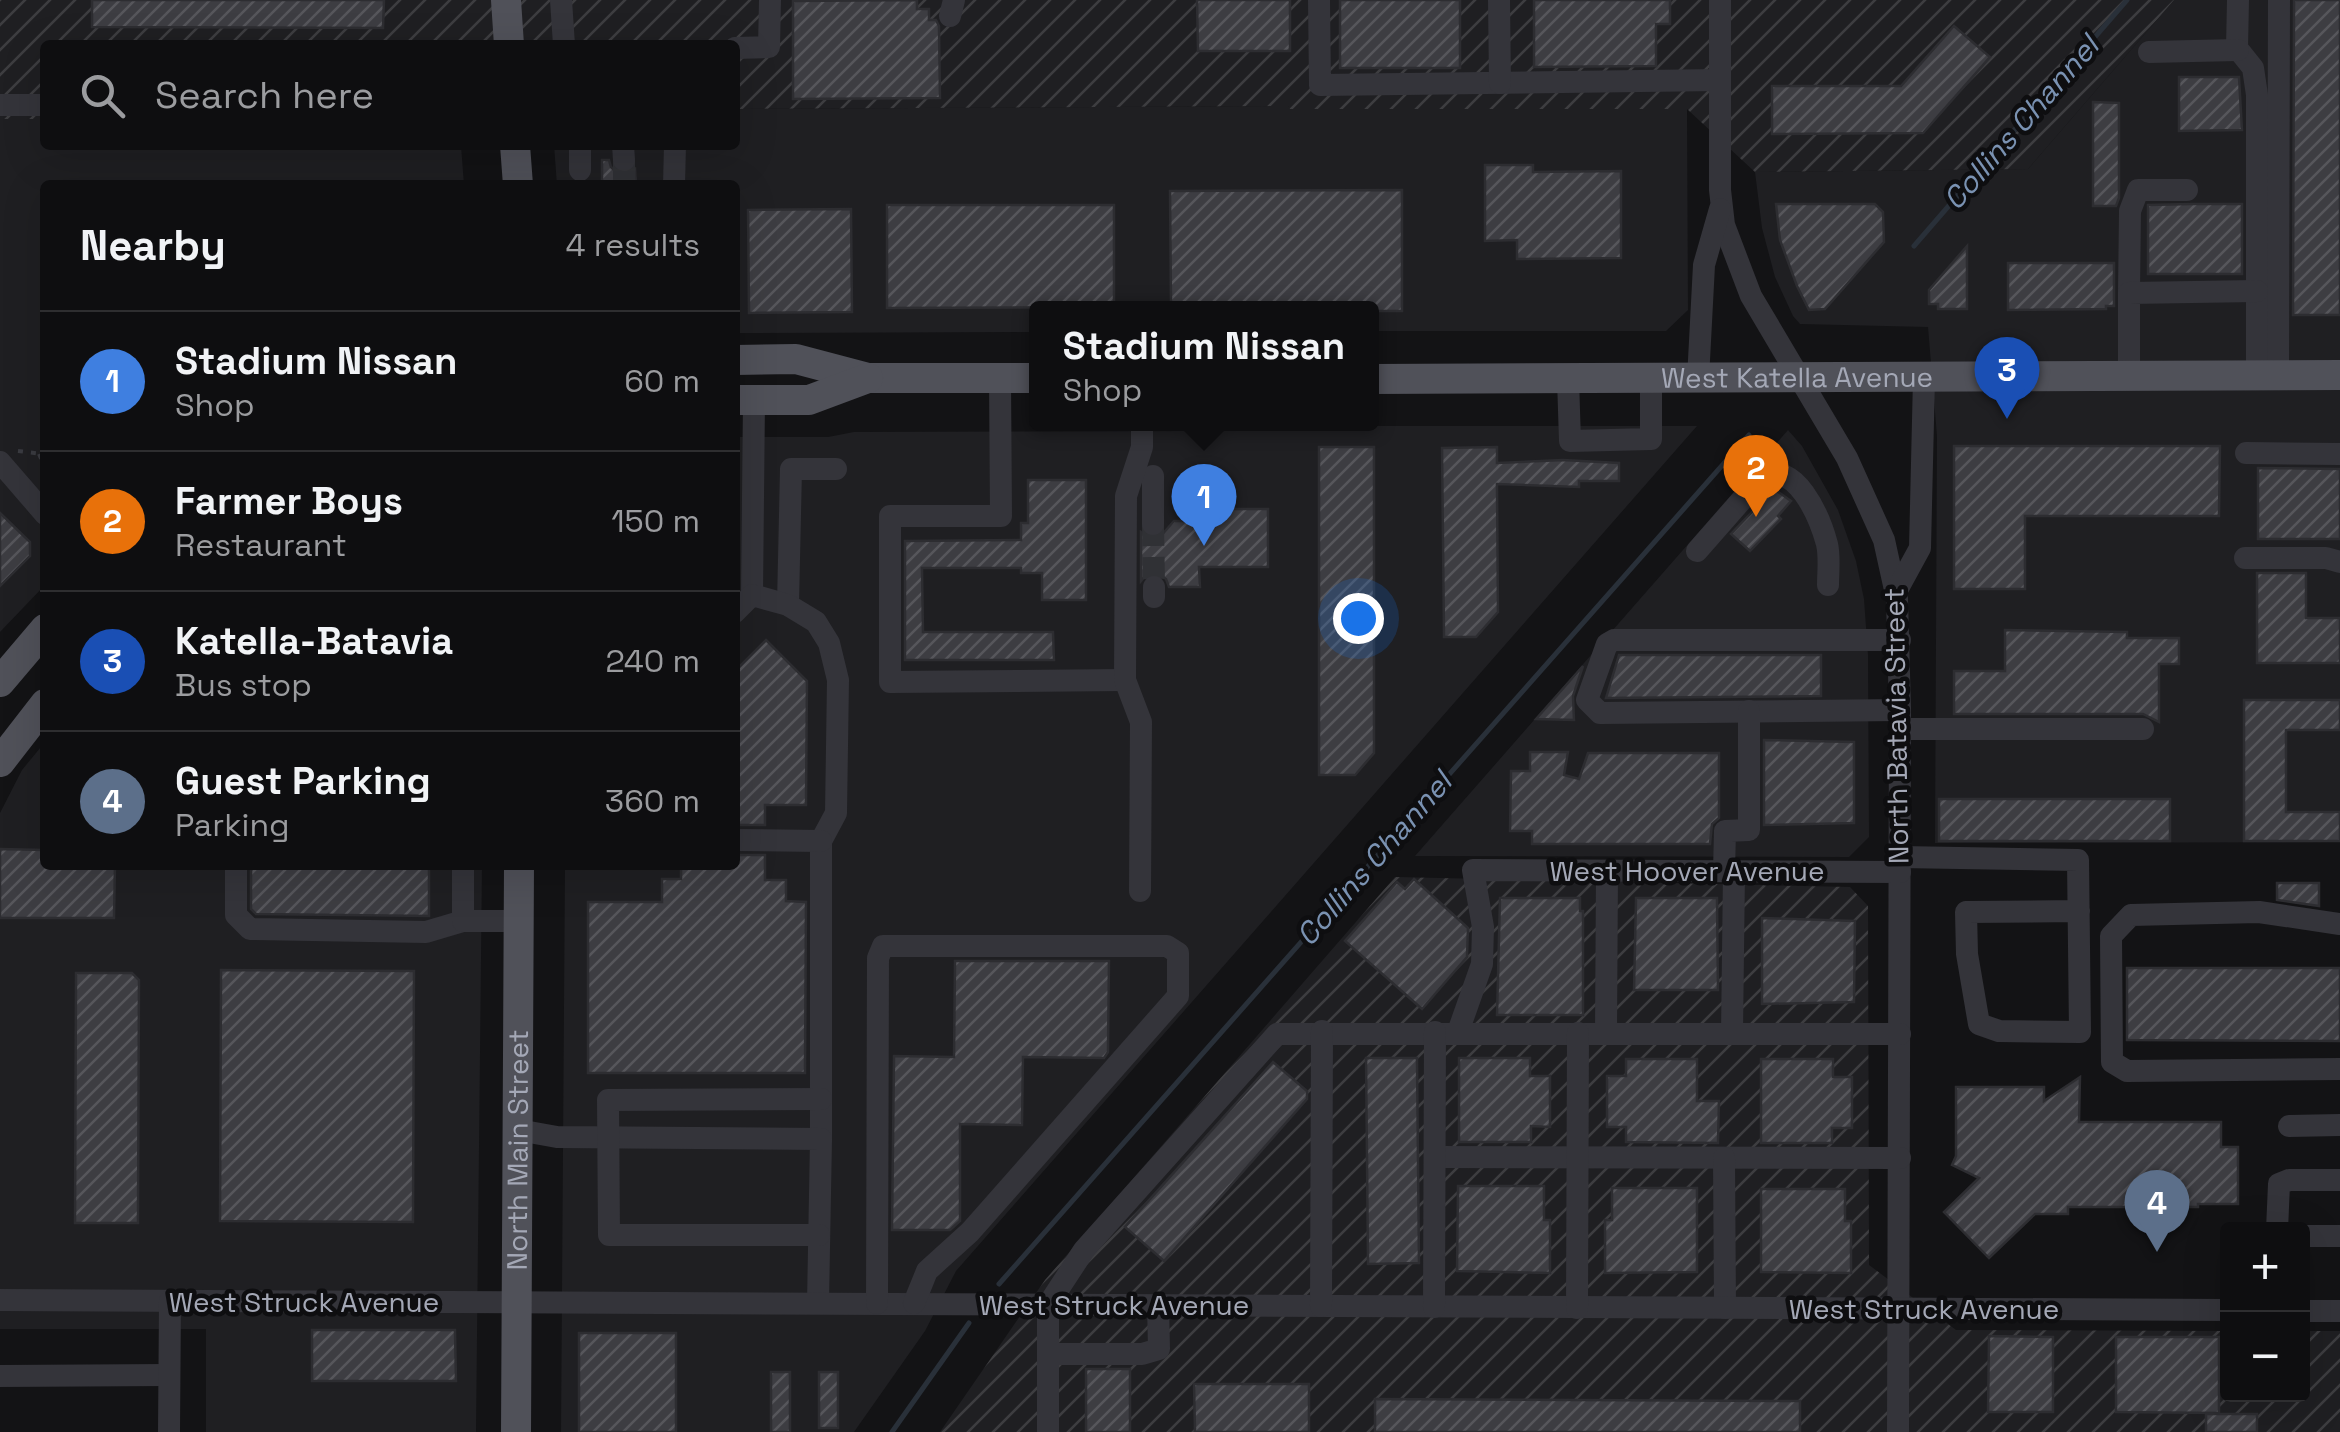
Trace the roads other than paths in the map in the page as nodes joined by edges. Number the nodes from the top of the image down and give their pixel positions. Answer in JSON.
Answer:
{"nodes":[{"id":1,"x":506,"y":0,"type":"edge"},
{"id":2,"x":561,"y":0,"type":"edge"},
{"id":3,"x":770,"y":0,"type":"edge"},
{"id":4,"x":1320,"y":0,"type":"edge"},
{"id":5,"x":1500,"y":0,"type":"edge"},
{"id":6,"x":1720,"y":0,"type":"edge"},
{"id":7,"x":2238,"y":0,"type":"edge"},
{"id":8,"x":2279,"y":0,"type":"edge"},
{"id":9,"x":509,"y":40,"type":"edge"},
{"id":10,"x":564,"y":40,"type":"edge"},
{"id":11,"x":740,"y":48,"type":"edge"},
{"id":12,"x":2238,"y":50,"type":"junction"},
{"id":13,"x":2150,"y":52,"type":"dead end"},
{"id":14,"x":1720,"y":80,"type":"junction"},
{"id":15,"x":1500,"y":82,"type":"junction"},
{"id":16,"x":0,"y":105,"type":"edge"},
{"id":17,"x":40,"y":105,"type":"edge"},
{"id":18,"x":515,"y":150,"type":"edge"},
{"id":19,"x":580,"y":150,"type":"edge"},
{"id":20,"x":675,"y":150,"type":"edge"},
{"id":21,"x":580,"y":170,"type":"dead end"},
{"id":22,"x":518,"y":180,"type":"edge"},
{"id":23,"x":674,"y":180,"type":"edge"},
{"id":24,"x":2188,"y":190,"type":"dead end"},
{"id":25,"x":1721,"y":206,"type":"junction"},
{"id":26,"x":2257,"y":291,"type":"junction"},
{"id":27,"x":2129,"y":293,"type":"junction"},
{"id":28,"x":740,"y":360,"type":"edge"},
{"id":29,"x":2268,"y":376,"type":"junction"},
{"id":30,"x":2340,"y":376,"type":"edge"},
{"id":31,"x":2129,"y":377,"type":"junction"},
{"id":32,"x":868,"y":378,"type":"junction"},
{"id":33,"x":1000,"y":378,"type":"junction"},
{"id":34,"x":1029,"y":378,"type":"edge"},
{"id":35,"x":1802,"y":378,"type":"junction"},
{"id":36,"x":1924,"y":378,"type":"junction"},
{"id":37,"x":1379,"y":379,"type":"edge"},
{"id":38,"x":1568,"y":379,"type":"junction"},
{"id":39,"x":1651,"y":379,"type":"junction"},
{"id":40,"x":1698,"y":379,"type":"junction"},
{"id":41,"x":744,"y":400,"type":"edge"},
{"id":42,"x":1142,"y":431,"type":"edge"},
{"id":43,"x":2246,"y":453,"type":"dead end"},
{"id":44,"x":2340,"y":454,"type":"edge"},
{"id":45,"x":6,"y":456,"type":"edge"},
{"id":46,"x":836,"y":469,"type":"dead end"},
{"id":47,"x":1153,"y":476,"type":"dead end"},
{"id":48,"x":40,"y":507,"type":"edge"},
{"id":49,"x":1153,"y":524,"type":"tunnel mouth"},
{"id":50,"x":1697,"y":551,"type":"dead end"},
{"id":51,"x":2245,"y":558,"type":"dead end"},
{"id":52,"x":2340,"y":562,"type":"edge"},
{"id":53,"x":1828,"y":585,"type":"dead end"},
{"id":54,"x":1896,"y":592,"type":"junction"},
{"id":55,"x":743,"y":603,"type":"edge"},
{"id":56,"x":788,"y":606,"type":"junction"},
{"id":57,"x":40,"y":635,"type":"edge"},
{"id":58,"x":1900,"y":640,"type":"junction"},
{"id":59,"x":1125,"y":680,"type":"junction"},
{"id":60,"x":0,"y":682,"type":"edge"},
{"id":61,"x":40,"y":710,"type":"edge"},
{"id":62,"x":1749,"y":711,"type":"junction"},
{"id":63,"x":1900,"y":719,"type":"junction"},
{"id":64,"x":2143,"y":729,"type":"dead end"},
{"id":65,"x":0,"y":762,"type":"edge"},
{"id":66,"x":740,"y":840,"type":"edge"},
{"id":67,"x":821,"y":841,"type":"junction"},
{"id":68,"x":1900,"y":864,"type":"junction"},
{"id":69,"x":236,"y":870,"type":"edge"},
{"id":70,"x":464,"y":870,"type":"edge"},
{"id":71,"x":520,"y":870,"type":"edge"},
{"id":72,"x":1607,"y":871,"type":"junction"},
{"id":73,"x":1729,"y":871,"type":"junction"},
{"id":74,"x":1140,"y":891,"type":"dead end"},
{"id":75,"x":2079,"y":911,"type":"junction"},
{"id":76,"x":463,"y":921,"type":"junction"},
{"id":77,"x":519,"y":921,"type":"junction"},
{"id":78,"x":2340,"y":924,"type":"edge"},
{"id":79,"x":1322,"y":1032,"type":"junction"},
{"id":80,"x":1446,"y":1032,"type":"junction"},
{"id":81,"x":1578,"y":1033,"type":"junction"},
{"id":82,"x":1606,"y":1033,"type":"junction"},
{"id":83,"x":1732,"y":1034,"type":"junction"},
{"id":84,"x":1900,"y":1034,"type":"junction"},
{"id":85,"x":2340,"y":1069,"type":"edge"},
{"id":86,"x":821,"y":1099,"type":"junction"},
{"id":87,"x":2340,"y":1125,"type":"edge"},
{"id":88,"x":2289,"y":1126,"type":"dead end"},
{"id":89,"x":518,"y":1130,"type":"junction"},
{"id":90,"x":608,"y":1137,"type":"junction"},
{"id":91,"x":821,"y":1138,"type":"junction"},
{"id":92,"x":1435,"y":1157,"type":"junction"},
{"id":93,"x":1577,"y":1157,"type":"junction"},
{"id":94,"x":1724,"y":1158,"type":"junction"},
{"id":95,"x":1900,"y":1158,"type":"junction"},
{"id":96,"x":2340,"y":1180,"type":"edge"},
{"id":97,"x":2278,"y":1222,"type":"edge"},
{"id":98,"x":819,"y":1236,"type":"junction"},
{"id":99,"x":2310,"y":1236,"type":"edge"},
{"id":100,"x":2340,"y":1236,"type":"edge"},
{"id":101,"x":0,"y":1300,"type":"edge"},
{"id":102,"x":170,"y":1301,"type":"junction"},
{"id":103,"x":818,"y":1302,"type":"junction"},
{"id":104,"x":518,"y":1303,"type":"junction"},
{"id":105,"x":877,"y":1303,"type":"junction"},
{"id":106,"x":914,"y":1303,"type":"junction"},
{"id":107,"x":1048,"y":1305,"type":"junction"},
{"id":108,"x":1158,"y":1305,"type":"junction"},
{"id":109,"x":1322,"y":1306,"type":"junction"},
{"id":110,"x":1434,"y":1307,"type":"junction"},
{"id":111,"x":1577,"y":1308,"type":"junction"},
{"id":112,"x":1724,"y":1308,"type":"junction"},
{"id":113,"x":1899,"y":1309,"type":"junction"},
{"id":114,"x":2220,"y":1310,"type":"edge"},
{"id":115,"x":2310,"y":1311,"type":"edge"},
{"id":116,"x":2340,"y":1311,"type":"edge"},
{"id":117,"x":1048,"y":1354,"type":"junction"},
{"id":118,"x":169,"y":1375,"type":"junction"},
{"id":119,"x":0,"y":1376,"type":"edge"},
{"id":120,"x":169,"y":1432,"type":"edge"},
{"id":121,"x":516,"y":1432,"type":"edge"},
{"id":122,"x":1048,"y":1432,"type":"edge"},
{"id":123,"x":1898,"y":1432,"type":"edge"}],
"edges":[{"from":1,"to":9,"type":"main road"},
{"from":2,"to":10,"type":"street"},
{"from":3,"to":11,"type":"street"},
{"from":4,"to":15,"type":"street"},
{"from":5,"to":15,"type":"street"},
{"from":6,"to":14,"type":"street","name":"North Batavia Street"},
{"from":7,"to":12,"type":"street"},
{"from":8,"to":29,"type":"street"},
{"from":12,"to":13,"type":"street"},
{"from":12,"to":26,"type":"street"},
{"from":14,"to":15,"type":"street"},
{"from":14,"to":25,"type":"street","name":"North Batavia Street"},
{"from":16,"to":17,"type":"street"},
{"from":18,"to":22,"type":"main road"},
{"from":19,"to":21,"type":"street"},
{"from":20,"to":23,"type":"street"},
{"from":24,"to":27,"type":"street"},
{"from":25,"to":35,"type":"street","name":"North Batavia Street"},
{"from":25,"to":40,"type":"street"},
{"from":26,"to":27,"type":"street"},
{"from":26,"to":29,"type":"street"},
{"from":27,"to":31,"type":"street"},
{"from":28,"to":32,"type":"main road"},
{"from":29,"to":30,"type":"main road","name":"West Katella Avenue"},
{"from":29,"to":31,"type":"main road","name":"West Katella Avenue"},
{"from":31,"to":36,"type":"main road","name":"West Katella Avenue"},
{"from":32,"to":33,"type":"main road"},
{"from":32,"to":41,"type":"main road"},
{"from":33,"to":34,"type":"main road"},
{"from":33,"to":59,"type":"street"},
{"from":35,"to":36,"type":"main road","name":"West Katella Avenue"},
{"from":35,"to":40,"type":"main road","name":"West Katella Avenue"},
{"from":35,"to":54,"type":"street","name":"North Batavia Street"},
{"from":36,"to":54,"type":"street"},
{"from":37,"to":38,"type":"main road","name":"West Katella Avenue"},
{"from":38,"to":39,"type":"main road","name":"West Katella Avenue"},
{"from":38,"to":39,"type":"street"},
{"from":39,"to":40,"type":"main road","name":"West Katella Avenue"},
{"from":41,"to":55,"type":"street"},
{"from":42,"to":59,"type":"street"},
{"from":43,"to":44,"type":"street"},
{"from":45,"to":48,"type":"street"},
{"from":46,"to":56,"type":"street"},
{"from":47,"to":49,"type":"street"},
{"from":50,"to":53,"type":"street"},
{"from":51,"to":52,"type":"street"},
{"from":54,"to":58,"type":"street","name":"North Batavia Street"},
{"from":55,"to":56,"type":"street"},
{"from":56,"to":67,"type":"street"},
{"from":57,"to":60,"type":"main road"},
{"from":58,"to":62,"type":"street"},
{"from":58,"to":63,"type":"street","name":"North Batavia Street"},
{"from":59,"to":74,"type":"street"},
{"from":61,"to":65,"type":"main road"},
{"from":62,"to":63,"type":"street"},
{"from":62,"to":73,"type":"street"},
{"from":63,"to":64,"type":"street"},
{"from":63,"to":68,"type":"street","name":"North Batavia Street"},
{"from":66,"to":67,"type":"street"},
{"from":67,"to":86,"type":"street"},
{"from":68,"to":73,"type":"street","name":"West Hoover Avenue"},
{"from":68,"to":75,"type":"street","name":"West Hoover Avenue"},
{"from":68,"to":84,"type":"street","name":"North Batavia Street"},
{"from":69,"to":76,"type":"street"},
{"from":70,"to":76,"type":"street"},
{"from":71,"to":77,"type":"main road","name":"North Main Street"},
{"from":72,"to":73,"type":"street","name":"West Hoover Avenue"},
{"from":72,"to":80,"type":"street","name":"West Hoover Avenue"},
{"from":72,"to":82,"type":"street"},
{"from":73,"to":83,"type":"street"},
{"from":75,"to":75,"type":"street"},
{"from":76,"to":77,"type":"street"},
{"from":77,"to":89,"type":"main road","name":"North Main Street"},
{"from":78,"to":85,"type":"street"},
{"from":79,"to":80,"type":"street"},
{"from":79,"to":107,"type":"street"},
{"from":79,"to":109,"type":"street"},
{"from":80,"to":81,"type":"street"},
{"from":80,"to":92,"type":"street"},
{"from":81,"to":82,"type":"street"},
{"from":81,"to":93,"type":"street"},
{"from":82,"to":83,"type":"street"},
{"from":83,"to":84,"type":"street"},
{"from":84,"to":95,"type":"street","name":"North Batavia Street"},
{"from":86,"to":90,"type":"street"},
{"from":86,"to":91,"type":"street"},
{"from":87,"to":88,"type":"street"},
{"from":89,"to":90,"type":"street"},
{"from":89,"to":104,"type":"main road","name":"North Main Street"},
{"from":90,"to":91,"type":"street"},
{"from":90,"to":98,"type":"street"},
{"from":91,"to":98,"type":"street"},
{"from":92,"to":93,"type":"street"},
{"from":92,"to":110,"type":"street"},
{"from":93,"to":94,"type":"street"},
{"from":93,"to":111,"type":"street"},
{"from":94,"to":95,"type":"street"},
{"from":94,"to":112,"type":"street"},
{"from":95,"to":113,"type":"street","name":"North Batavia Street"},
{"from":96,"to":97,"type":"street"},
{"from":98,"to":103,"type":"street"},
{"from":99,"to":100,"type":"street"},
{"from":101,"to":102,"type":"street","name":"West Struck Avenue"},
{"from":102,"to":104,"type":"street","name":"West Struck Avenue"},
{"from":102,"to":118,"type":"street"},
{"from":103,"to":104,"type":"street","name":"West Struck Avenue"},
{"from":103,"to":105,"type":"street","name":"West Struck Avenue"},
{"from":104,"to":121,"type":"main road","name":"North Main Street"},
{"from":105,"to":106,"type":"street","name":"West Struck Avenue"},
{"from":105,"to":106,"type":"street"},
{"from":106,"to":107,"type":"street","name":"West Struck Avenue"},
{"from":107,"to":108,"type":"street","name":"West Struck Avenue"},
{"from":107,"to":117,"type":"street"},
{"from":108,"to":109,"type":"street","name":"West Struck Avenue"},
{"from":108,"to":117,"type":"street"},
{"from":109,"to":110,"type":"street","name":"West Struck Avenue"},
{"from":110,"to":111,"type":"street","name":"West Struck Avenue"},
{"from":111,"to":112,"type":"street","name":"West Struck Avenue"},
{"from":112,"to":113,"type":"street","name":"West Struck Avenue"},
{"from":113,"to":114,"type":"street","name":"West Struck Avenue"},
{"from":113,"to":123,"type":"street","name":"North Batavia Street"},
{"from":115,"to":116,"type":"street"},
{"from":117,"to":122,"type":"street"},
{"from":118,"to":119,"type":"street"},
{"from":118,"to":120,"type":"street"}]}
